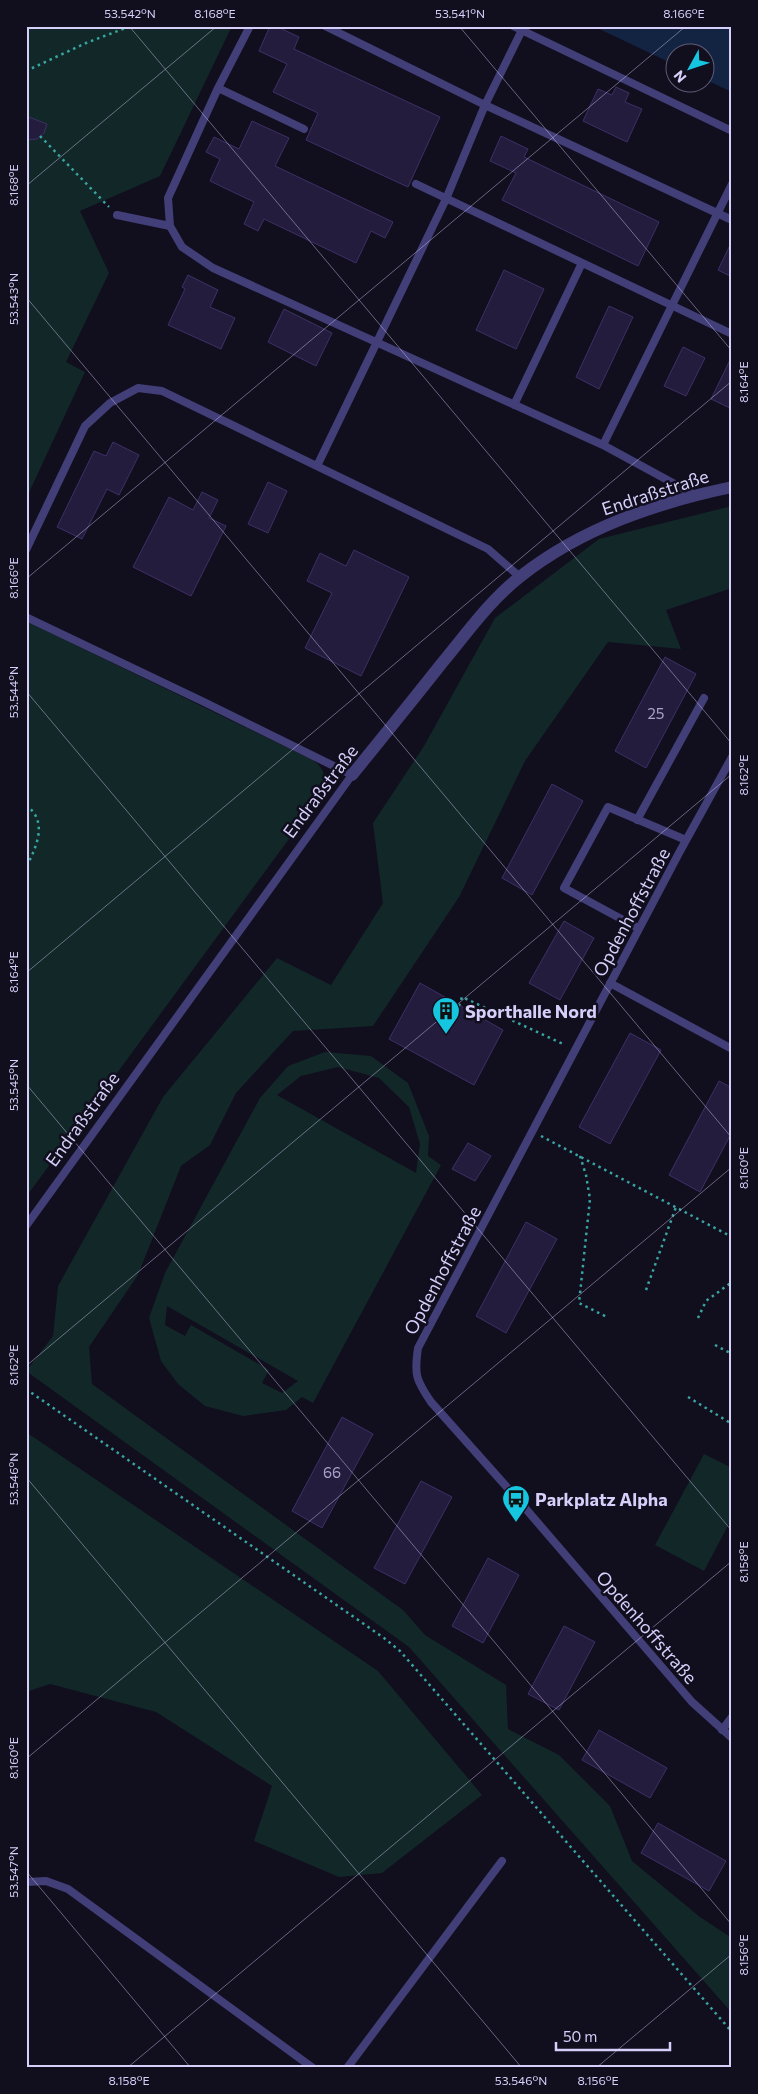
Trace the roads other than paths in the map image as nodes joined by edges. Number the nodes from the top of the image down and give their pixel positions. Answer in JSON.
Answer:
{"nodes":[{"id":1,"x":250,"y":26,"type":"edge"},
{"id":2,"x":325,"y":26,"type":"edge"},
{"id":3,"x":513,"y":26,"type":"edge"},
{"id":4,"x":522,"y":30,"type":"junction"},
{"id":5,"x":218,"y":88,"type":"junction"},
{"id":6,"x":485,"y":104,"type":"junction"},
{"id":7,"x":304,"y":129,"type":"dead end"},
{"id":8,"x":732,"y":131,"type":"edge"},
{"id":9,"x":416,"y":184,"type":"dead end"},
{"id":10,"x":732,"y":184,"type":"edge"},
{"id":11,"x":446,"y":199,"type":"junction"},
{"id":12,"x":718,"y":214,"type":"junction"},
{"id":13,"x":117,"y":215,"type":"road end"},
{"id":14,"x":732,"y":220,"type":"edge"},
{"id":15,"x":170,"y":226,"type":"junction"},
{"id":16,"x":582,"y":263,"type":"junction"},
{"id":17,"x":673,"y":306,"type":"junction"},
{"id":18,"x":732,"y":334,"type":"edge"},
{"id":19,"x":377,"y":344,"type":"junction"},
{"id":20,"x":514,"y":404,"type":"junction"},
{"id":21,"x":603,"y":445,"type":"junction"},
{"id":22,"x":317,"y":466,"type":"junction"},
{"id":23,"x":732,"y":487,"type":"edge"},
{"id":24,"x":695,"y":495,"type":"junction"},
{"id":25,"x":26,"y":550,"type":"edge"},
{"id":26,"x":520,"y":577,"type":"junction"},
{"id":27,"x":26,"y":617,"type":"edge"},
{"id":28,"x":704,"y":698,"type":"dead end"},
{"id":29,"x":732,"y":757,"type":"edge"},
{"id":30,"x":352,"y":775,"type":"junction"},
{"id":31,"x":637,"y":820,"type":"junction"},
{"id":32,"x":686,"y":840,"type":"junction"},
{"id":33,"x":638,"y":928,"type":"junction"},
{"id":34,"x":610,"y":983,"type":"junction"},
{"id":35,"x":732,"y":1049,"type":"edge"},
{"id":36,"x":26,"y":1226,"type":"edge"},
{"id":37,"x":732,"y":1717,"type":"edge"},
{"id":38,"x":722,"y":1730,"type":"junction"},
{"id":39,"x":732,"y":1738,"type":"edge"},
{"id":40,"x":502,"y":1861,"type":"dead end"},
{"id":41,"x":26,"y":1882,"type":"edge"},
{"id":42,"x":312,"y":2068,"type":"edge"},
{"id":43,"x":347,"y":2068,"type":"edge"}],
"edges":[{"from":1,"to":5,"type":"lane"},
{"from":2,"to":6,"type":"lane"},
{"from":3,"to":4,"type":"lane"},
{"from":4,"to":6,"type":"lane"},
{"from":4,"to":8,"type":"lane"},
{"from":5,"to":7,"type":"lane"},
{"from":5,"to":15,"type":"lane"},
{"from":6,"to":11,"type":"lane"},
{"from":6,"to":12,"type":"lane"},
{"from":9,"to":11,"type":"lane"},
{"from":10,"to":12,"type":"lane"},
{"from":11,"to":16,"type":"lane"},
{"from":11,"to":19,"type":"lane"},
{"from":12,"to":14,"type":"lane"},
{"from":12,"to":17,"type":"lane"},
{"from":13,"to":15,"type":"lane"},
{"from":15,"to":19,"type":"lane"},
{"from":16,"to":17,"type":"lane"},
{"from":16,"to":20,"type":"lane"},
{"from":17,"to":18,"type":"lane"},
{"from":17,"to":21,"type":"lane"},
{"from":19,"to":20,"type":"lane"},
{"from":19,"to":22,"type":"lane"},
{"from":20,"to":21,"type":"lane"},
{"from":21,"to":24,"type":"lane"},
{"from":22,"to":25,"type":"lane"},
{"from":22,"to":26,"type":"lane"},
{"from":23,"to":24,"type":"street","name":"Endraßstraße"},
{"from":24,"to":26,"type":"street","name":"Endraßstraße"},
{"from":26,"to":30,"type":"street","name":"Endraßstraße"},
{"from":27,"to":30,"type":"lane"},
{"from":28,"to":31,"type":"lane"},
{"from":29,"to":32,"type":"lane","name":"Opdenhoffstraße"},
{"from":30,"to":36,"type":"lane","name":"Endraßstraße"},
{"from":31,"to":32,"type":"lane"},
{"from":31,"to":33,"type":"lane"},
{"from":32,"to":33,"type":"lane","name":"Opdenhoffstraße"},
{"from":33,"to":34,"type":"lane","name":"Opdenhoffstraße"},
{"from":34,"to":35,"type":"lane"},
{"from":34,"to":38,"type":"lane","name":"Opdenhoffstraße"},
{"from":37,"to":38,"type":"lane"},
{"from":38,"to":39,"type":"lane","name":"Opdenhoffstraße"},
{"from":40,"to":43,"type":"lane"},
{"from":41,"to":42,"type":"lane"}]}
